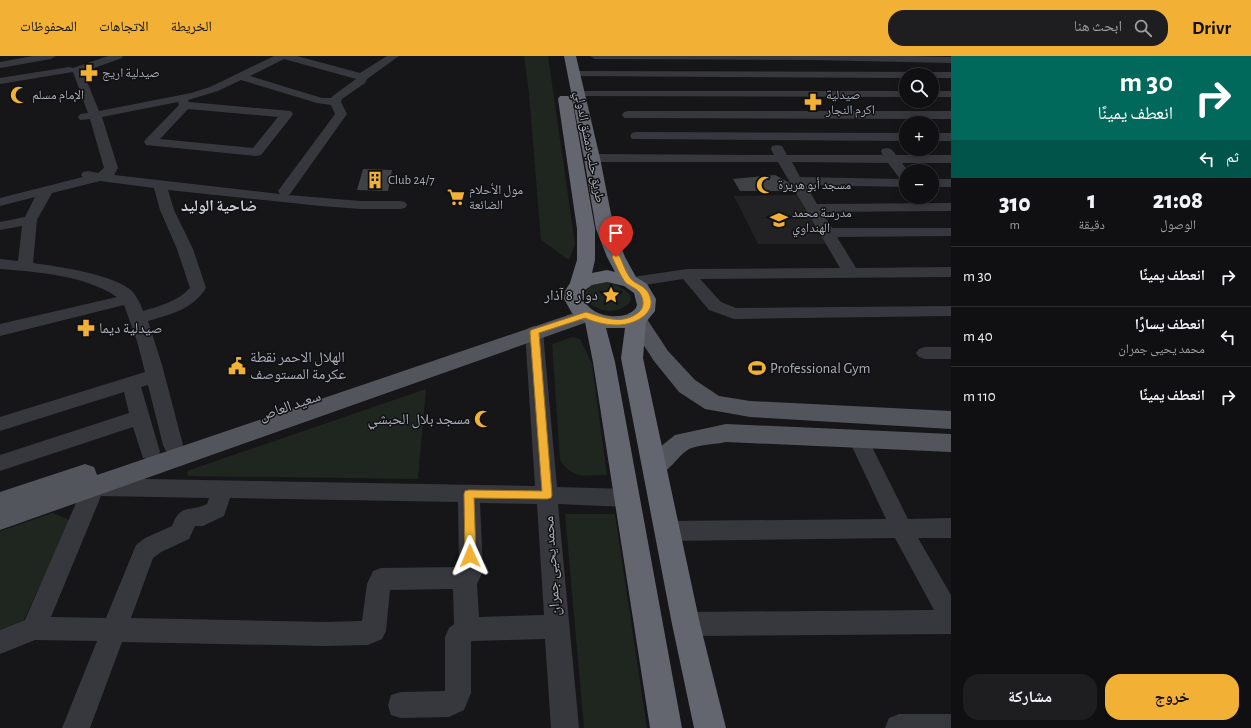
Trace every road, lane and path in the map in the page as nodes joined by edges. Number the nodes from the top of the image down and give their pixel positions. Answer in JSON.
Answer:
{"nodes":[{"id":1,"x":51,"y":56,"type":"edge"},
{"id":2,"x":104,"y":56,"type":"edge"},
{"id":3,"x":118,"y":56,"type":"edge"},
{"id":4,"x":283,"y":56,"type":"edge"},
{"id":5,"x":395,"y":56,"type":"edge"},
{"id":6,"x":558,"y":56,"type":"edge"},
{"id":7,"x":570,"y":56,"type":"edge"},
{"id":8,"x":596,"y":56,"type":"edge"},
{"id":9,"x":721,"y":56,"type":"edge"},
{"id":10,"x":813,"y":56,"type":"edge"},
{"id":11,"x":951,"y":60,"type":"edge"},
{"id":12,"x":0,"y":65,"type":"edge"},
{"id":13,"x":71,"y":67,"type":"junction"},
{"id":14,"x":574,"y":74,"type":"junction"},
{"id":15,"x":732,"y":74,"type":"junction"},
{"id":16,"x":824,"y":74,"type":"junction"},
{"id":17,"x":946,"y":75,"type":"edge"},
{"id":18,"x":240,"y":76,"type":"junction"},
{"id":19,"x":362,"y":77,"type":"junction"},
{"id":20,"x":0,"y":81,"type":"edge"},
{"id":21,"x":951,"y":86,"type":"edge"},
{"id":22,"x":578,"y":94,"type":"junction"},
{"id":23,"x":744,"y":94,"type":"junction"},
{"id":24,"x":840,"y":94,"type":"junction"},
{"id":25,"x":899,"y":94,"type":"edge"},
{"id":26,"x":939,"y":94,"type":"edge"},
{"id":27,"x":951,"y":94,"type":"edge"},
{"id":28,"x":183,"y":102,"type":"junction"},
{"id":29,"x":336,"y":102,"type":"junction"},
{"id":30,"x":628,"y":114,"type":"dead end"},
{"id":31,"x":95,"y":115,"type":"junction"},
{"id":32,"x":758,"y":115,"type":"junction"},
{"id":33,"x":857,"y":115,"type":"junction"},
{"id":34,"x":951,"y":115,"type":"edge"},
{"id":35,"x":82,"y":117,"type":"junction"},
{"id":36,"x":87,"y":132,"type":"dead end"},
{"id":37,"x":636,"y":136,"type":"dead end"},
{"id":38,"x":767,"y":136,"type":"junction"},
{"id":39,"x":874,"y":137,"type":"junction"},
{"id":40,"x":899,"y":137,"type":"edge"},
{"id":41,"x":939,"y":137,"type":"edge"},
{"id":42,"x":951,"y":137,"type":"edge"},
{"id":43,"x":592,"y":158,"type":"junction"},
{"id":44,"x":783,"y":158,"type":"junction"},
{"id":45,"x":892,"y":158,"type":"junction"},
{"id":46,"x":951,"y":159,"type":"edge"},
{"id":47,"x":899,"y":168,"type":"edge"},
{"id":48,"x":98,"y":171,"type":"junction"},
{"id":49,"x":794,"y":181,"type":"junction"},
{"id":50,"x":899,"y":183,"type":"edge"},
{"id":51,"x":939,"y":183,"type":"edge"},
{"id":52,"x":951,"y":183,"type":"edge"},
{"id":53,"x":160,"y":185,"type":"junction"},
{"id":54,"x":285,"y":190,"type":"junction"},
{"id":55,"x":46,"y":191,"type":"junction"},
{"id":56,"x":0,"y":195,"type":"edge"},
{"id":57,"x":0,"y":202,"type":"edge"},
{"id":58,"x":899,"y":203,"type":"edge"},
{"id":59,"x":928,"y":204,"type":"edge"},
{"id":60,"x":936,"y":204,"type":"edge"},
{"id":61,"x":951,"y":207,"type":"edge"},
{"id":62,"x":811,"y":208,"type":"junction"},
{"id":63,"x":30,"y":220,"type":"junction"},
{"id":64,"x":0,"y":226,"type":"edge"},
{"id":65,"x":826,"y":233,"type":"junction"},
{"id":66,"x":951,"y":233,"type":"edge"},
{"id":67,"x":0,"y":264,"type":"edge"},
{"id":68,"x":25,"y":267,"type":"junction"},
{"id":69,"x":951,"y":272,"type":"edge"},
{"id":70,"x":851,"y":273,"type":"junction"},
{"id":71,"x":687,"y":274,"type":"junction"},
{"id":72,"x":630,"y":282,"type":"junction"},
{"id":73,"x":579,"y":285,"type":"junction"},
{"id":74,"x":129,"y":299,"type":"junction"},
{"id":75,"x":951,"y":311,"type":"edge"},
{"id":76,"x":586,"y":314,"type":"junction"},
{"id":77,"x":138,"y":318,"type":"junction"},
{"id":78,"x":636,"y":318,"type":"junction"},
{"id":79,"x":0,"y":330,"type":"edge"},
{"id":80,"x":534,"y":332,"type":"junction"},
{"id":81,"x":951,"y":353,"type":"edge"},
{"id":82,"x":925,"y":354,"type":"dead end"},
{"id":83,"x":155,"y":376,"type":"junction"},
{"id":84,"x":131,"y":384,"type":"junction"},
{"id":85,"x":141,"y":417,"type":"junction"},
{"id":86,"x":951,"y":420,"type":"edge"},
{"id":87,"x":0,"y":424,"type":"edge"},
{"id":88,"x":858,"y":438,"type":"junction"},
{"id":89,"x":951,"y":443,"type":"edge"},
{"id":90,"x":173,"y":445,"type":"junction"},
{"id":91,"x":150,"y":452,"type":"junction"},
{"id":92,"x":0,"y":463,"type":"edge"},
{"id":93,"x":654,"y":466,"type":"junction"},
{"id":94,"x":94,"y":487,"type":"junction"},
{"id":95,"x":222,"y":489,"type":"junction"},
{"id":96,"x":469,"y":494,"type":"junction"},
{"id":97,"x":547,"y":495,"type":"junction"},
{"id":98,"x":627,"y":498,"type":"junction"},
{"id":99,"x":0,"y":502,"type":"edge"},
{"id":100,"x":0,"y":519,"type":"edge"},
{"id":101,"x":901,"y":528,"type":"junction"},
{"id":102,"x":951,"y":528,"type":"edge"},
{"id":103,"x":668,"y":531,"type":"junction"},
{"id":104,"x":465,"y":578,"type":"junction"},
{"id":105,"x":951,"y":618,"type":"edge"},
{"id":106,"x":951,"y":622,"type":"edge"},
{"id":107,"x":686,"y":624,"type":"junction"},
{"id":108,"x":557,"y":627,"type":"junction"},
{"id":109,"x":34,"y":628,"type":"junction"},
{"id":110,"x":467,"y":629,"type":"junction"},
{"id":111,"x":115,"y":630,"type":"junction"},
{"id":112,"x":0,"y":642,"type":"edge"},
{"id":113,"x":401,"y":706,"type":"dead end"},
{"id":114,"x":76,"y":728,"type":"edge"},
{"id":115,"x":565,"y":728,"type":"edge"},
{"id":116,"x":666,"y":728,"type":"edge"},
{"id":117,"x":710,"y":728,"type":"edge"},
{"id":118,"x":899,"y":728,"type":"edge"},
{"id":119,"x":951,"y":728,"type":"edge"}],
"edges":[{"from":1,"to":12,"type":"street"},
{"from":2,"to":13,"type":"street"},
{"from":3,"to":13,"type":"street"},
{"from":4,"to":18,"type":"street"},
{"from":4,"to":19,"type":"street"},
{"from":5,"to":19,"type":"street"},
{"from":6,"to":73,"type":"highway","name":"طريق حلب دمشق الدولي"},
{"from":7,"to":14,"type":"highway","name":"طريق حلب دمشق الدولي"},
{"from":8,"to":9,"type":"street"},
{"from":9,"to":10,"type":"street"},
{"from":9,"to":15,"type":"street"},
{"from":10,"to":11,"type":"street"},
{"from":10,"to":16,"type":"street"},
{"from":13,"to":20,"type":"street"},
{"from":13,"to":31,"type":"street"},
{"from":13,"to":35,"type":"street"},
{"from":14,"to":15,"type":"street"},
{"from":14,"to":22,"type":"highway","name":"طريق حلب دمشق الدولي"},
{"from":15,"to":16,"type":"street"},
{"from":15,"to":23,"type":"street"},
{"from":16,"to":17,"type":"street"},
{"from":16,"to":24,"type":"street"},
{"from":17,"to":21,"type":"street"},
{"from":18,"to":28,"type":"street"},
{"from":18,"to":29,"type":"street"},
{"from":19,"to":29,"type":"street"},
{"from":22,"to":23,"type":"street"},
{"from":22,"to":43,"type":"highway","name":"طريق حلب دمشق الدولي"},
{"from":23,"to":24,"type":"street"},
{"from":23,"to":32,"type":"street"},
{"from":24,"to":25,"type":"street"},
{"from":24,"to":33,"type":"street"},
{"from":26,"to":27,"type":"street"},
{"from":28,"to":28,"type":"street"},
{"from":28,"to":31,"type":"street"},
{"from":29,"to":54,"type":"street"},
{"from":30,"to":32,"type":"street"},
{"from":31,"to":35,"type":"street"},
{"from":31,"to":48,"type":"street"},
{"from":32,"to":33,"type":"street"},
{"from":32,"to":38,"type":"street"},
{"from":33,"to":34,"type":"street"},
{"from":33,"to":39,"type":"street"},
{"from":35,"to":36,"type":"street"},
{"from":37,"to":38,"type":"street"},
{"from":38,"to":39,"type":"street"},
{"from":38,"to":44,"type":"street"},
{"from":39,"to":40,"type":"street"},
{"from":39,"to":45,"type":"street"},
{"from":41,"to":42,"type":"street"},
{"from":43,"to":44,"type":"street"},
{"from":43,"to":72,"type":"highway","name":"طريق حلب دمشق الدولي"},
{"from":44,"to":45,"type":"street"},
{"from":44,"to":49,"type":"street"},
{"from":45,"to":46,"type":"street"},
{"from":45,"to":47,"type":"street"},
{"from":48,"to":53,"type":"street"},
{"from":48,"to":54,"type":"street"},
{"from":48,"to":55,"type":"street"},
{"from":48,"to":56,"type":"street"},
{"from":49,"to":50,"type":"street"},
{"from":49,"to":62,"type":"street"},
{"from":51,"to":52,"type":"street"},
{"from":53,"to":54,"type":"street"},
{"from":53,"to":77,"type":"street"},
{"from":55,"to":57,"type":"street"},
{"from":55,"to":63,"type":"street"},
{"from":58,"to":62,"type":"street"},
{"from":59,"to":66,"type":"street"},
{"from":60,"to":61,"type":"street"},
{"from":62,"to":65,"type":"street"},
{"from":63,"to":64,"type":"street"},
{"from":63,"to":68,"type":"street"},
{"from":65,"to":66,"type":"street"},
{"from":65,"to":70,"type":"street"},
{"from":67,"to":68,"type":"street"},
{"from":68,"to":74,"type":"street"},
{"from":69,"to":70,"type":"street"},
{"from":70,"to":71,"type":"street"},
{"from":71,"to":72,"type":"street"},
{"from":71,"to":75,"type":"street"},
{"from":72,"to":73,"type":"highway"},
{"from":72,"to":78,"type":"highway"},
{"from":73,"to":76,"type":"highway"},
{"from":74,"to":77,"type":"street"},
{"from":74,"to":79,"type":"street"},
{"from":76,"to":78,"type":"highway"},
{"from":76,"to":80,"type":"main road"},
{"from":76,"to":90,"type":"main road","name":"سعيد العاص"},
{"from":76,"to":98,"type":"highway"},
{"from":77,"to":83,"type":"street"},
{"from":78,"to":86,"type":"main road"},
{"from":78,"to":93,"type":"highway"},
{"from":80,"to":94,"type":"main road"},
{"from":80,"to":97,"type":"street","name":"محمد يحيى جمران"},
{"from":81,"to":82,"type":"street"},
{"from":83,"to":84,"type":"street"},
{"from":83,"to":90,"type":"street"},
{"from":84,"to":85,"type":"street"},
{"from":84,"to":87,"type":"street"},
{"from":85,"to":91,"type":"street"},
{"from":85,"to":92,"type":"street"},
{"from":88,"to":89,"type":"main road"},
{"from":88,"to":93,"type":"main road"},
{"from":88,"to":101,"type":"street"},
{"from":90,"to":91,"type":"main road","name":"سعيد العاص"},
{"from":91,"to":99,"type":"main road","name":"سعيد العاص"},
{"from":93,"to":103,"type":"highway"},
{"from":94,"to":95,"type":"street"},
{"from":94,"to":100,"type":"main road"},
{"from":94,"to":109,"type":"street"},
{"from":95,"to":96,"type":"street"},
{"from":95,"to":111,"type":"street"},
{"from":96,"to":97,"type":"street"},
{"from":96,"to":104,"type":"street"},
{"from":97,"to":98,"type":"street"},
{"from":97,"to":108,"type":"street","name":"محمد يحيى جمران"},
{"from":98,"to":116,"type":"highway"},
{"from":101,"to":102,"type":"street"},
{"from":101,"to":103,"type":"street"},
{"from":101,"to":105,"type":"street"},
{"from":103,"to":107,"type":"highway"},
{"from":104,"to":110,"type":"street"},
{"from":104,"to":111,"type":"street"},
{"from":106,"to":107,"type":"street"},
{"from":107,"to":117,"type":"highway"},
{"from":108,"to":110,"type":"street"},
{"from":108,"to":115,"type":"street","name":"محمد يحيى جمران"},
{"from":109,"to":111,"type":"street"},
{"from":109,"to":112,"type":"street"},
{"from":110,"to":113,"type":"street"},
{"from":111,"to":114,"type":"street"},
{"from":118,"to":119,"type":"street"}]}
